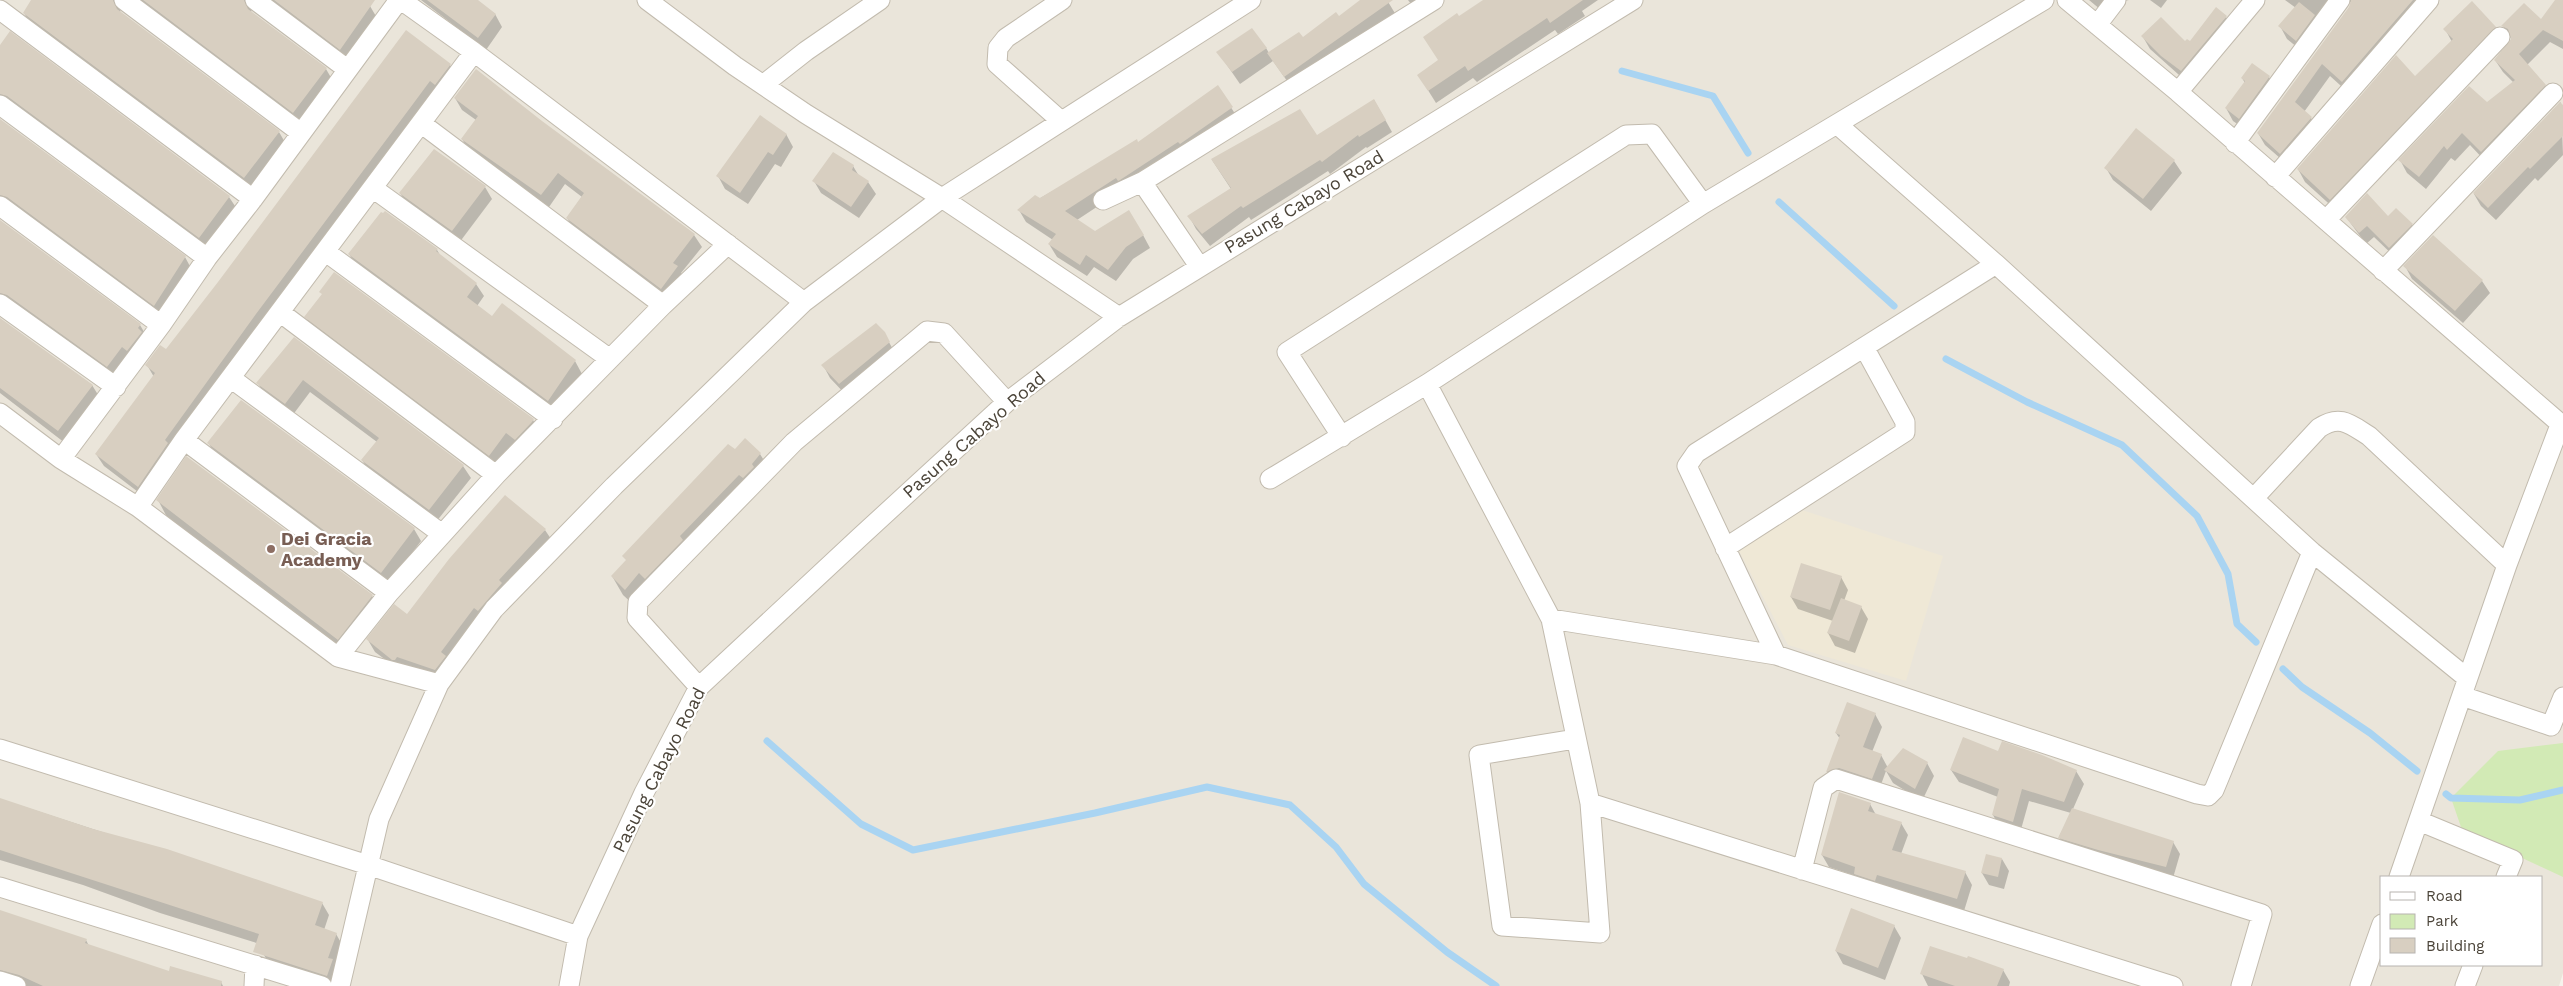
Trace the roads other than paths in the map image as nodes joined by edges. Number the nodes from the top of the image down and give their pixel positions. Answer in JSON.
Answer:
{"nodes":[{"id":1,"x":124,"y":0,"type":"edge"},
{"id":2,"x":254,"y":0,"type":"edge"},
{"id":3,"x":400,"y":0,"type":"edge"},
{"id":4,"x":646,"y":0,"type":"edge"},
{"id":5,"x":1062,"y":0,"type":"edge"},
{"id":6,"x":1252,"y":0,"type":"edge"},
{"id":7,"x":1434,"y":0,"type":"edge"},
{"id":8,"x":1634,"y":0,"type":"edge"},
{"id":9,"x":2044,"y":0,"type":"edge"},
{"id":10,"x":2067,"y":0,"type":"edge"},
{"id":11,"x":2116,"y":0,"type":"edge"},
{"id":12,"x":2255,"y":0,"type":"edge"},
{"id":13,"x":2340,"y":0,"type":"edge"},
{"id":14,"x":2429,"y":0,"type":"edge"},
{"id":15,"x":876,"y":1,"type":"edge"},
{"id":16,"x":0,"y":10,"type":"edge"},
{"id":17,"x":2097,"y":24,"type":"junction"},
{"id":18,"x":2500,"y":36,"type":"dead end"},
{"id":19,"x":474,"y":52,"type":"junction"},
{"id":20,"x":347,"y":69,"type":"junction"},
{"id":21,"x":764,"y":84,"type":"junction"},
{"id":22,"x":2178,"y":92,"type":"junction"},
{"id":23,"x":2553,"y":93,"type":"dead end"},
{"id":24,"x":0,"y":104,"type":"edge"},
{"id":25,"x":1060,"y":120,"type":"junction"},
{"id":26,"x":422,"y":124,"type":"junction"},
{"id":27,"x":1838,"y":125,"type":"junction"},
{"id":28,"x":301,"y":133,"type":"junction"},
{"id":29,"x":2235,"y":143,"type":"junction"},
{"id":30,"x":2275,"y":177,"type":"junction"},
{"id":31,"x":1142,"y":182,"type":"junction"},
{"id":32,"x":374,"y":188,"type":"junction"},
{"id":33,"x":942,"y":198,"type":"junction"},
{"id":34,"x":253,"y":199,"type":"junction"},
{"id":35,"x":1104,"y":200,"type":"dead end"},
{"id":36,"x":1703,"y":204,"type":"junction"},
{"id":37,"x":0,"y":206,"type":"edge"},
{"id":38,"x":2326,"y":220,"type":"junction"},
{"id":39,"x":728,"y":244,"type":"junction"},
{"id":40,"x":326,"y":252,"type":"junction"},
{"id":41,"x":207,"y":258,"type":"junction"},
{"id":42,"x":1996,"y":264,"type":"junction"},
{"id":43,"x":1199,"y":266,"type":"junction"},
{"id":44,"x":2383,"y":271,"type":"junction"},
{"id":45,"x":804,"y":302,"type":"junction"},
{"id":46,"x":0,"y":304,"type":"edge"},
{"id":47,"x":663,"y":305,"type":"junction"},
{"id":48,"x":281,"y":313,"type":"junction"},
{"id":49,"x":1118,"y":317,"type":"junction"},
{"id":50,"x":161,"y":325,"type":"junction"},
{"id":51,"x":1864,"y":347,"type":"junction"},
{"id":52,"x":610,"y":359,"type":"junction"},
{"id":53,"x":232,"y":379,"type":"junction"},
{"id":54,"x":1427,"y":384,"type":"junction"},
{"id":55,"x":116,"y":388,"type":"junction"},
{"id":56,"x":1007,"y":402,"type":"junction"},
{"id":57,"x":0,"y":413,"type":"edge"},
{"id":58,"x":553,"y":419,"type":"junction"},
{"id":59,"x":2562,"y":425,"type":"edge"},
{"id":60,"x":1342,"y":437,"type":"junction"},
{"id":61,"x":184,"y":440,"type":"junction"},
{"id":62,"x":61,"y":459,"type":"junction"},
{"id":63,"x":496,"y":475,"type":"junction"},
{"id":64,"x":1270,"y":479,"type":"dead end"},
{"id":65,"x":2254,"y":498,"type":"junction"},
{"id":66,"x":138,"y":507,"type":"junction"},
{"id":67,"x":442,"y":534,"type":"junction"},
{"id":68,"x":1725,"y":548,"type":"junction"},
{"id":69,"x":2312,"y":552,"type":"junction"},
{"id":70,"x":2507,"y":565,"type":"junction"},
{"id":71,"x":389,"y":593,"type":"junction"},
{"id":72,"x":1551,"y":619,"type":"junction"},
{"id":73,"x":1776,"y":655,"type":"junction"},
{"id":74,"x":338,"y":658,"type":"junction"},
{"id":75,"x":439,"y":684,"type":"junction"},
{"id":76,"x":699,"y":687,"type":"junction"},
{"id":77,"x":2464,"y":687,"type":"junction"},
{"id":78,"x":2563,"y":697,"type":"edge"},
{"id":79,"x":1575,"y":739,"type":"junction"},
{"id":80,"x":0,"y":749,"type":"edge"},
{"id":81,"x":1590,"y":803,"type":"junction"},
{"id":82,"x":2418,"y":821,"type":"junction"},
{"id":83,"x":368,"y":865,"type":"junction"},
{"id":84,"x":1802,"y":870,"type":"junction"},
{"id":85,"x":2398,"y":876,"type":"edge"},
{"id":86,"x":2506,"y":876,"type":"edge"},
{"id":87,"x":0,"y":887,"type":"edge"},
{"id":88,"x":2380,"y":930,"type":"edge"},
{"id":89,"x":578,"y":936,"type":"junction"},
{"id":90,"x":255,"y":965,"type":"junction"},
{"id":91,"x":2473,"y":966,"type":"edge"},
{"id":92,"x":0,"y":981,"type":"edge"},
{"id":93,"x":16,"y":986,"type":"edge"},
{"id":94,"x":254,"y":986,"type":"edge"},
{"id":95,"x":322,"y":986,"type":"edge"},
{"id":96,"x":340,"y":986,"type":"edge"},
{"id":97,"x":569,"y":986,"type":"edge"},
{"id":98,"x":2173,"y":986,"type":"edge"},
{"id":99,"x":2240,"y":986,"type":"edge"},
{"id":100,"x":2360,"y":986,"type":"edge"},
{"id":101,"x":2464,"y":986,"type":"edge"}],
"edges":[{"from":1,"to":28,"type":"street"},
{"from":2,"to":20,"type":"street"},
{"from":3,"to":19,"type":"street"},
{"from":3,"to":20,"type":"street"},
{"from":4,"to":21,"type":"street"},
{"from":5,"to":25,"type":"street"},
{"from":6,"to":25,"type":"street"},
{"from":7,"to":31,"type":"street"},
{"from":8,"to":43,"type":"street","name":"Pasung Cabayo Road"},
{"from":9,"to":27,"type":"street"},
{"from":10,"to":17,"type":"street"},
{"from":11,"to":17,"type":"street"},
{"from":12,"to":22,"type":"street"},
{"from":13,"to":29,"type":"street"},
{"from":14,"to":30,"type":"street"},
{"from":15,"to":21,"type":"street"},
{"from":16,"to":34,"type":"street"},
{"from":17,"to":22,"type":"street"},
{"from":18,"to":38,"type":"street"},
{"from":19,"to":26,"type":"street"},
{"from":19,"to":39,"type":"street"},
{"from":20,"to":28,"type":"street"},
{"from":21,"to":33,"type":"street"},
{"from":22,"to":29,"type":"street"},
{"from":23,"to":44,"type":"street"},
{"from":24,"to":41,"type":"street"},
{"from":25,"to":33,"type":"street"},
{"from":26,"to":32,"type":"street"},
{"from":26,"to":47,"type":"street"},
{"from":27,"to":36,"type":"street"},
{"from":27,"to":42,"type":"street"},
{"from":28,"to":34,"type":"street"},
{"from":29,"to":30,"type":"street"},
{"from":30,"to":38,"type":"street"},
{"from":31,"to":35,"type":"street"},
{"from":31,"to":43,"type":"street"},
{"from":32,"to":40,"type":"street"},
{"from":32,"to":52,"type":"street"},
{"from":33,"to":45,"type":"street"},
{"from":33,"to":49,"type":"street"},
{"from":34,"to":41,"type":"street"},
{"from":36,"to":54,"type":"street"},
{"from":36,"to":60,"type":"street"},
{"from":37,"to":50,"type":"street"},
{"from":38,"to":44,"type":"street"},
{"from":39,"to":45,"type":"street"},
{"from":39,"to":47,"type":"street"},
{"from":40,"to":48,"type":"street"},
{"from":40,"to":58,"type":"street"},
{"from":41,"to":50,"type":"street"},
{"from":42,"to":51,"type":"street"},
{"from":42,"to":65,"type":"street"},
{"from":43,"to":49,"type":"street","name":"Pasung Cabayo Road"},
{"from":44,"to":59,"type":"street"},
{"from":45,"to":75,"type":"street"},
{"from":46,"to":55,"type":"street"},
{"from":47,"to":52,"type":"street"},
{"from":48,"to":53,"type":"street"},
{"from":48,"to":63,"type":"street"},
{"from":49,"to":56,"type":"street","name":"Pasung Cabayo Road"},
{"from":50,"to":55,"type":"street"},
{"from":51,"to":68,"type":"street"},
{"from":51,"to":68,"type":"street"},
{"from":52,"to":58,"type":"street"},
{"from":53,"to":61,"type":"street"},
{"from":53,"to":67,"type":"street"},
{"from":54,"to":60,"type":"street"},
{"from":54,"to":72,"type":"street"},
{"from":55,"to":62,"type":"street"},
{"from":56,"to":76,"type":"street","name":"Pasung Cabayo Road"},
{"from":56,"to":76,"type":"street"},
{"from":57,"to":62,"type":"street"},
{"from":58,"to":63,"type":"street"},
{"from":59,"to":70,"type":"street"},
{"from":60,"to":64,"type":"street"},
{"from":61,"to":66,"type":"street"},
{"from":61,"to":71,"type":"street"},
{"from":62,"to":66,"type":"street"},
{"from":63,"to":67,"type":"street"},
{"from":65,"to":69,"type":"street"},
{"from":65,"to":70,"type":"street"},
{"from":66,"to":74,"type":"street"},
{"from":67,"to":71,"type":"street"},
{"from":68,"to":73,"type":"street"},
{"from":69,"to":73,"type":"street"},
{"from":69,"to":77,"type":"street"},
{"from":70,"to":77,"type":"street"},
{"from":71,"to":74,"type":"street"},
{"from":72,"to":73,"type":"street"},
{"from":72,"to":79,"type":"street"},
{"from":74,"to":75,"type":"street"},
{"from":75,"to":83,"type":"street"},
{"from":76,"to":89,"type":"street","name":"Pasung Cabayo Road"},
{"from":77,"to":78,"type":"street"},
{"from":77,"to":82,"type":"street"},
{"from":79,"to":81,"type":"street"},
{"from":79,"to":81,"type":"street"},
{"from":80,"to":83,"type":"street"},
{"from":81,"to":84,"type":"street"},
{"from":82,"to":85,"type":"street"},
{"from":82,"to":86,"type":"street"},
{"from":83,"to":89,"type":"street"},
{"from":83,"to":96,"type":"street"},
{"from":84,"to":98,"type":"street"},
{"from":84,"to":99,"type":"street"},
{"from":87,"to":90,"type":"street"},
{"from":88,"to":100,"type":"street"},
{"from":89,"to":97,"type":"street","name":"Pasung Cabayo Road"},
{"from":90,"to":94,"type":"street"},
{"from":90,"to":95,"type":"street"},
{"from":91,"to":101,"type":"street"},
{"from":92,"to":93,"type":"street"}]}
